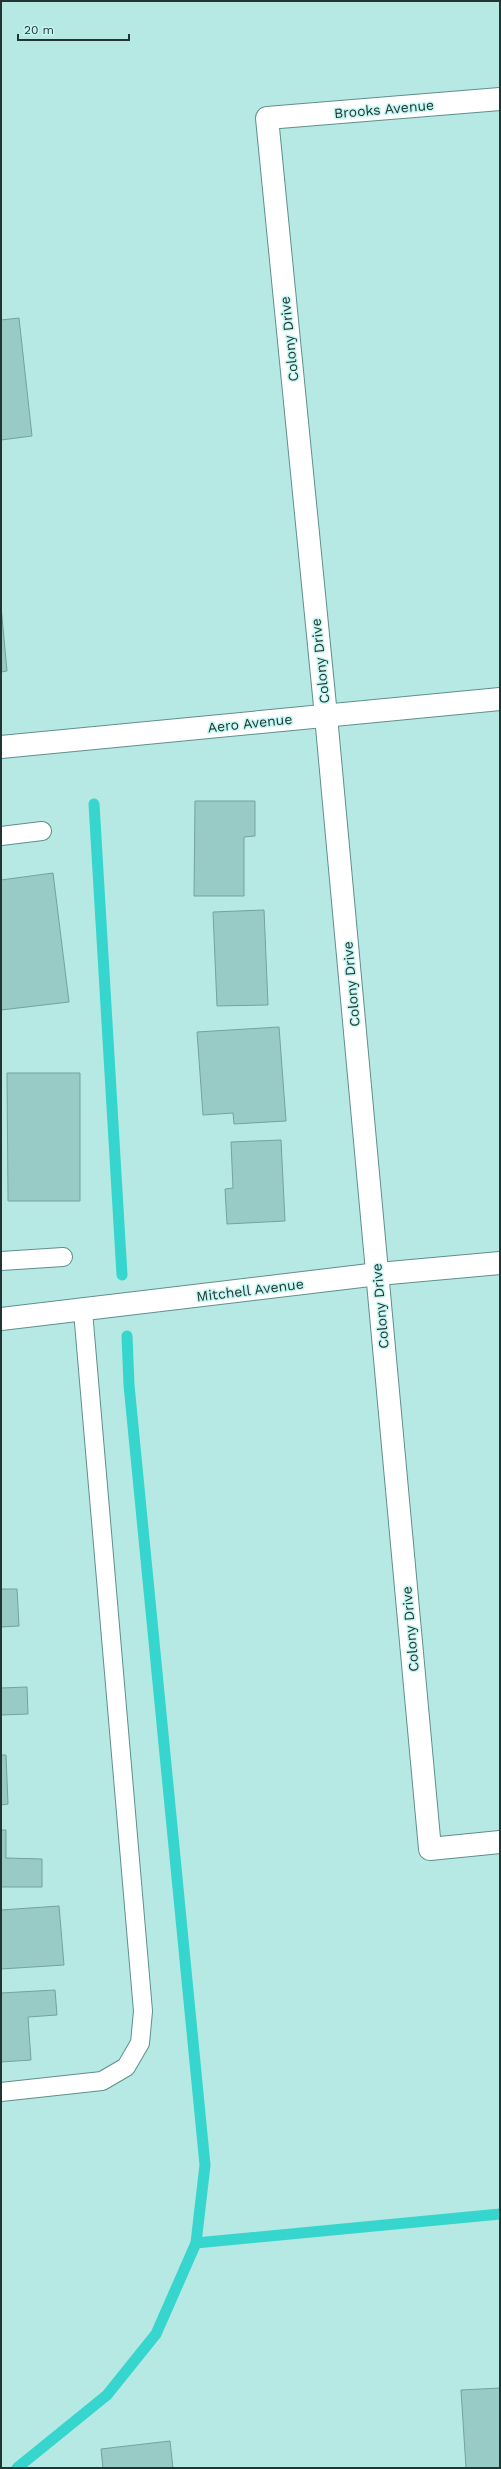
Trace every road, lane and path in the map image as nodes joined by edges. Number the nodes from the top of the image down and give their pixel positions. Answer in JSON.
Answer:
{"nodes":[{"id":1,"x":500,"y":99,"type":"edge"},
{"id":2,"x":267,"y":118,"type":"joint"},
{"id":3,"x":500,"y":699,"type":"edge"},
{"id":4,"x":326,"y":716,"type":"junction"},
{"id":5,"x":1,"y":747,"type":"edge"},
{"id":6,"x":42,"y":831,"type":"dead end"},
{"id":7,"x":1,"y":836,"type":"edge"},
{"id":8,"x":63,"y":1257,"type":"dead end"},
{"id":9,"x":1,"y":1261,"type":"edge"},
{"id":10,"x":500,"y":1263,"type":"edge"},
{"id":11,"x":378,"y":1274,"type":"junction"},
{"id":12,"x":83,"y":1311,"type":"junction"},
{"id":13,"x":1,"y":1319,"type":"edge"},
{"id":14,"x":500,"y":1842,"type":"edge"},
{"id":15,"x":1,"y":2092,"type":"edge"}],
"edges":[{"from":1,"to":2,"type":"street","name":"Brooks Avenue"},
{"from":2,"to":4,"type":"street","name":"Colony Drive"},
{"from":3,"to":4,"type":"street","name":"Aero Avenue"},
{"from":4,"to":5,"type":"street","name":"Aero Avenue"},
{"from":4,"to":11,"type":"street","name":"Colony Drive"},
{"from":6,"to":7,"type":"lane"},
{"from":8,"to":9,"type":"lane"},
{"from":10,"to":11,"type":"street","name":"Mitchell Avenue"},
{"from":11,"to":12,"type":"street","name":"Mitchell Avenue"},
{"from":11,"to":14,"type":"street","name":"Colony Drive"},
{"from":12,"to":13,"type":"street","name":"Mitchell Avenue"},
{"from":12,"to":15,"type":"lane"}]}
